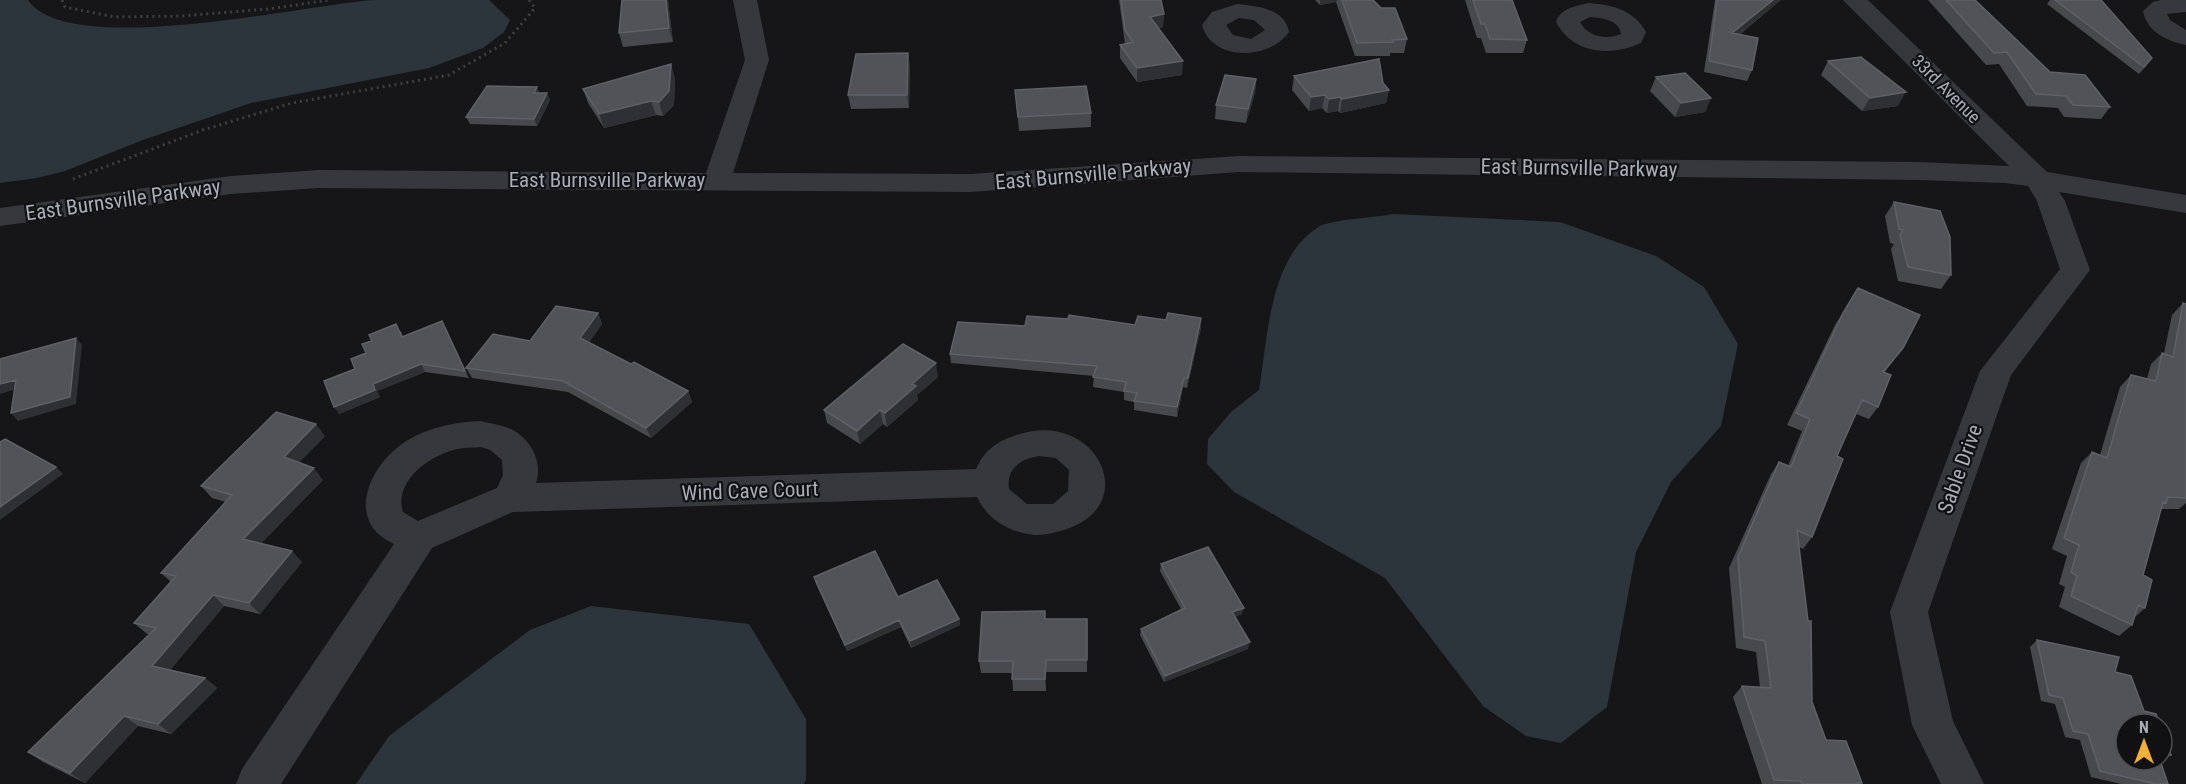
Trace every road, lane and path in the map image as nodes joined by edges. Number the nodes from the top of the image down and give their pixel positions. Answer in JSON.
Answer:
{"nodes":[{"id":1,"x":62,"y":0,"type":"edge"},
{"id":2,"x":330,"y":0,"type":"edge"},
{"id":3,"x":529,"y":0,"type":"edge"},
{"id":4,"x":745,"y":0,"type":"edge"},
{"id":5,"x":1855,"y":0,"type":"edge"},
{"id":6,"x":2175,"y":3,"type":"edge"},
{"id":7,"x":2186,"y":38,"type":"edge"},
{"id":8,"x":2037,"y":178,"type":"junction"},
{"id":9,"x":717,"y":181,"type":"junction"},
{"id":10,"x":64,"y":182,"type":"dead end"},
{"id":11,"x":2186,"y":204,"type":"edge"},
{"id":12,"x":0,"y":217,"type":"edge"},
{"id":13,"x":990,"y":483,"type":"dead end"},
{"id":14,"x":510,"y":498,"type":"junction"},
{"id":15,"x":419,"y":537,"type":"junction"},
{"id":16,"x":257,"y":784,"type":"edge"},
{"id":17,"x":1963,"y":784,"type":"edge"}],
"edges":[{"from":1,"to":2,"type":"path"},
{"from":3,"to":10,"type":"path"},
{"from":4,"to":9,"type":"street"},
{"from":5,"to":8,"type":"street","name":"33rd Avenue"},
{"from":6,"to":7,"type":"street"},
{"from":8,"to":9,"type":"street","name":"East Burnsville Parkway"},
{"from":8,"to":11,"type":"street","name":"East Burnsville Parkway"},
{"from":8,"to":17,"type":"street","name":"Sable Drive"},
{"from":9,"to":12,"type":"street","name":"East Burnsville Parkway"},
{"from":13,"to":14,"type":"street","name":"Wind Cave Court"},
{"from":14,"to":15,"type":"street","name":"Wind Cave Court"},
{"from":14,"to":15,"type":"street"},
{"from":15,"to":16,"type":"street"}]}
